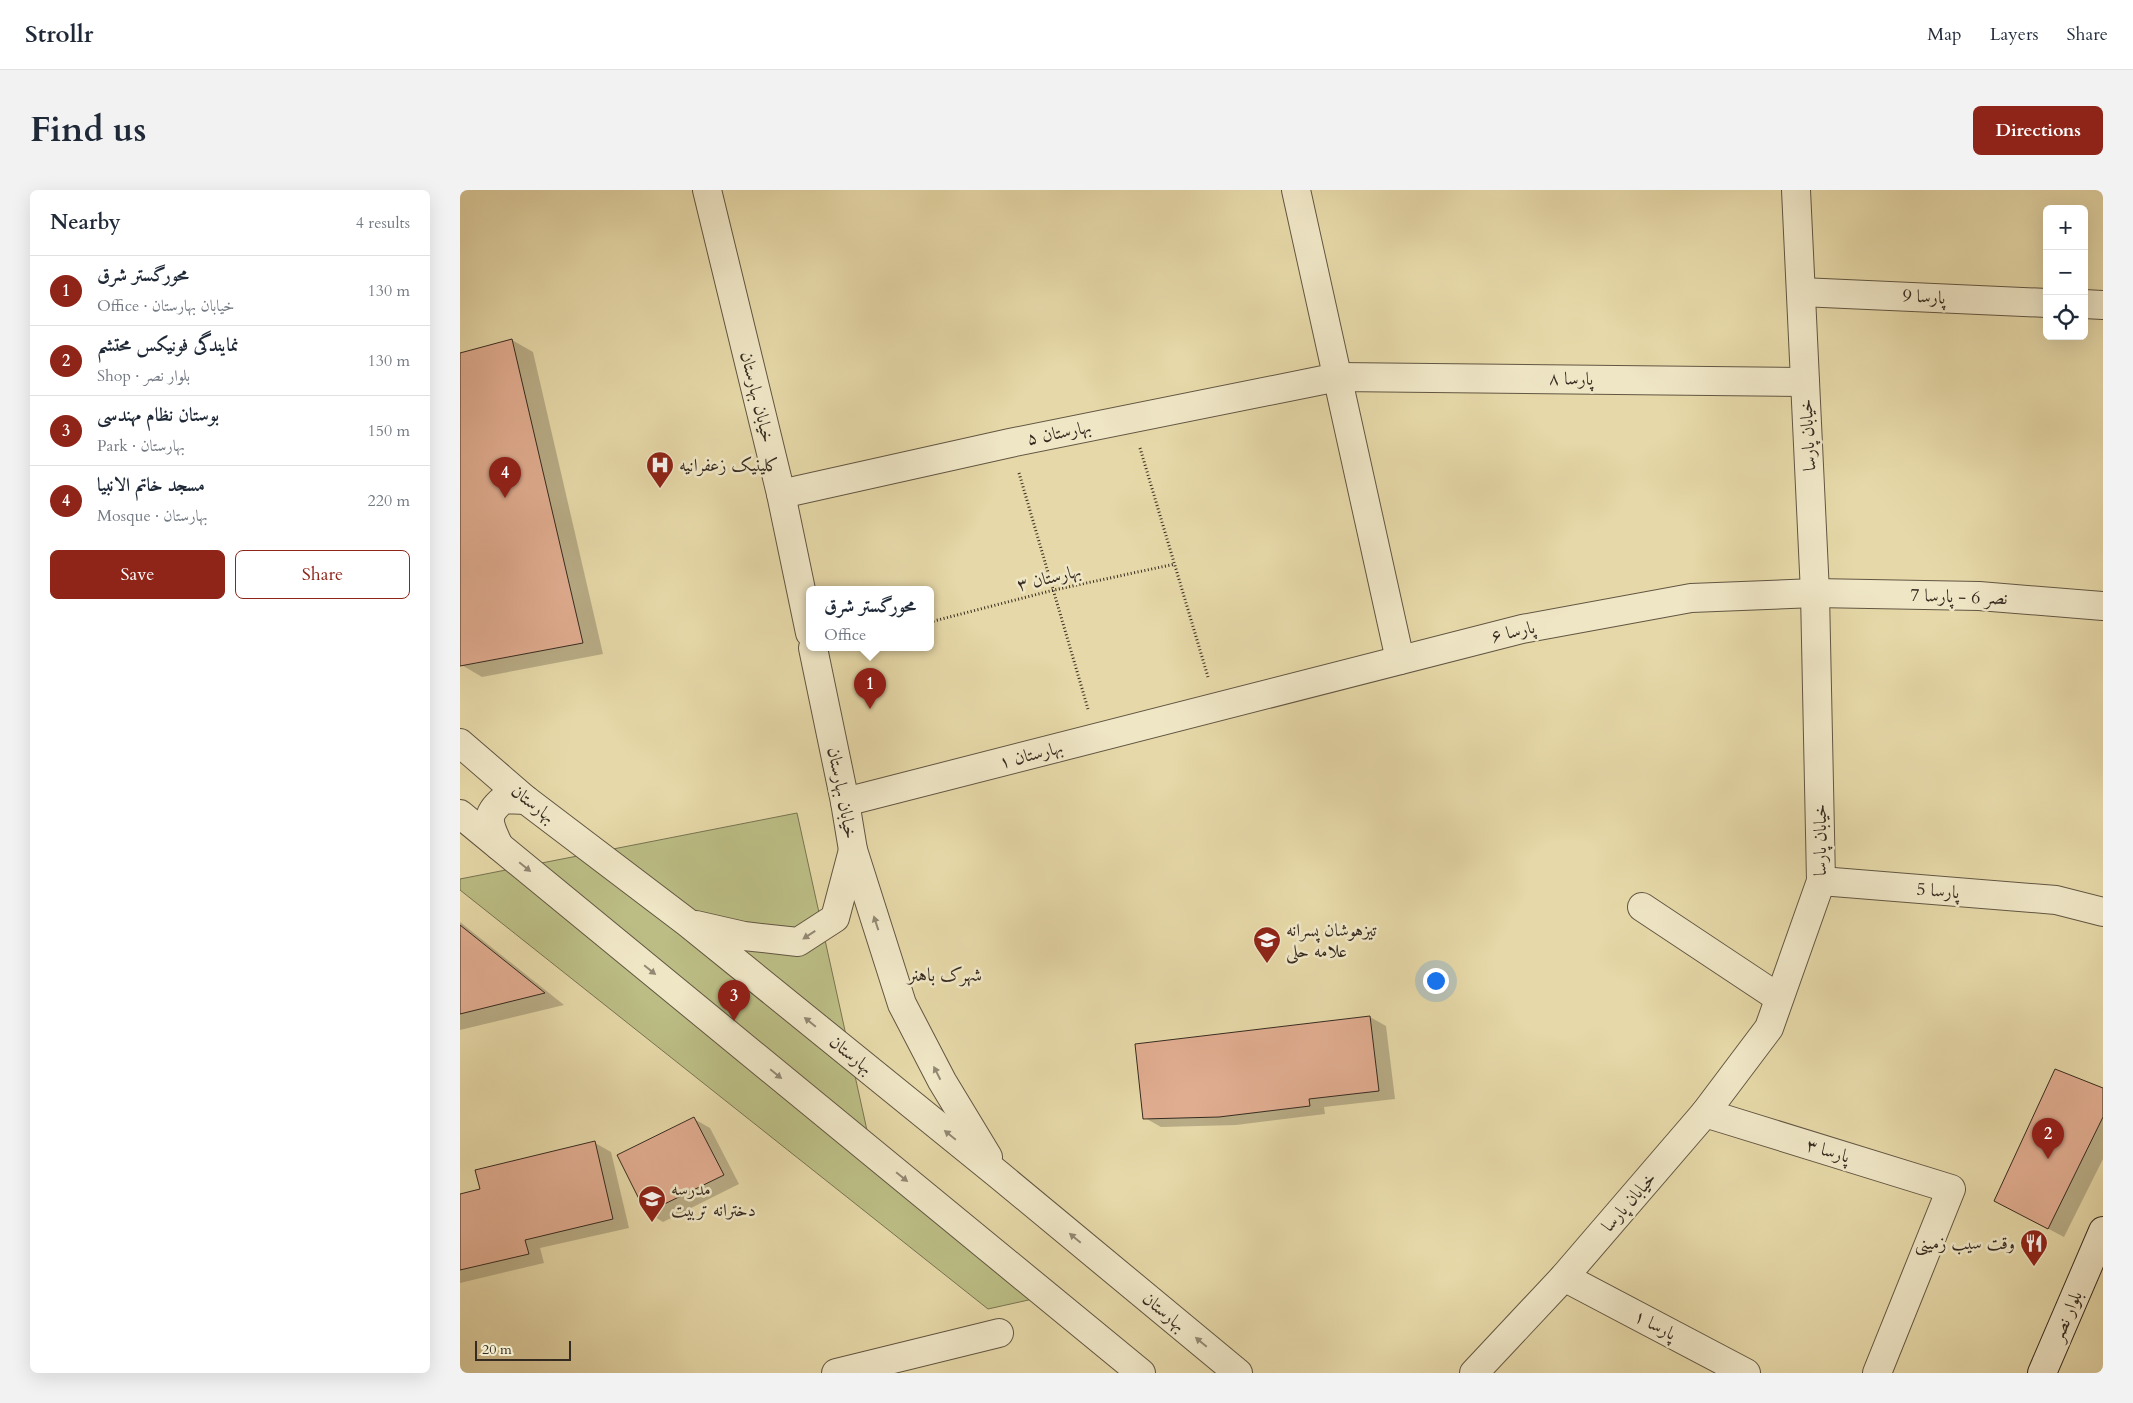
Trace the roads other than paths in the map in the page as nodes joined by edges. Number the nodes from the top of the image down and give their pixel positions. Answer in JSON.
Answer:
{"nodes":[{"id":1,"x":708,"y":190,"type":"edge"},
{"id":2,"x":1296,"y":190,"type":"edge"},
{"id":3,"x":1796,"y":190,"type":"edge"},
{"id":4,"x":1801,"y":292,"type":"junction"},
{"id":5,"x":2043,"y":303,"type":"edge"},
{"id":6,"x":2088,"y":304,"type":"edge"},
{"id":7,"x":2103,"y":305,"type":"edge"},
{"id":8,"x":1338,"y":377,"type":"junction"},
{"id":9,"x":1805,"y":382,"type":"junction"},
{"id":10,"x":781,"y":494,"type":"junction"},
{"id":11,"x":1815,"y":593,"type":"junction"},
{"id":12,"x":2103,"y":606,"type":"edge"},
{"id":13,"x":806,"y":614,"type":"edge"},
{"id":14,"x":814,"y":651,"type":"edge"},
{"id":15,"x":1400,"y":660,"type":"junction"},
{"id":16,"x":1216,"y":706,"type":"joint"},
{"id":17,"x":460,"y":743,"type":"edge"},
{"id":18,"x":526,"y":800,"type":"junction"},
{"id":19,"x":845,"y":802,"type":"junction"},
{"id":20,"x":460,"y":814,"type":"edge"},
{"id":21,"x":498,"y":846,"type":"junction"},
{"id":22,"x":853,"y":850,"type":"junction"},
{"id":23,"x":1821,"y":881,"type":"junction"},
{"id":24,"x":1642,"y":907,"type":"dead end"},
{"id":25,"x":2103,"y":912,"type":"edge"},
{"id":26,"x":688,"y":923,"type":"junction"},
{"id":27,"x":1779,"y":998,"type":"junction"},
{"id":28,"x":1704,"y":1113,"type":"junction"},
{"id":29,"x":999,"y":1175,"type":"junction"},
{"id":30,"x":2103,"y":1231,"type":"edge"},
{"id":31,"x":1564,"y":1277,"type":"junction"},
{"id":32,"x":999,"y":1333,"type":"dead end"},
{"id":33,"x":836,"y":1373,"type":"edge"},
{"id":34,"x":1141,"y":1373,"type":"edge"},
{"id":35,"x":1238,"y":1373,"type":"edge"},
{"id":36,"x":1474,"y":1373,"type":"edge"},
{"id":37,"x":1746,"y":1373,"type":"edge"},
{"id":38,"x":1877,"y":1373,"type":"edge"},
{"id":39,"x":2042,"y":1373,"type":"edge"}],
"edges":[{"from":1,"to":10,"type":"street","name":"خیابان بهارستان"},
{"from":2,"to":8,"type":"street"},
{"from":3,"to":4,"type":"street","name":"خیابان پارسا"},
{"from":4,"to":5,"type":"street","name":"پارسا 9"},
{"from":4,"to":9,"type":"street","name":"خیابان پارسا"},
{"from":6,"to":7,"type":"street"},
{"from":8,"to":9,"type":"street","name":"۸ پارسا"},
{"from":8,"to":10,"type":"street","name":"بهارستان ۵"},
{"from":8,"to":15,"type":"street"},
{"from":9,"to":11,"type":"street","name":"خیابان پارسا"},
{"from":10,"to":13,"type":"street","name":"خیابان بهارستان"},
{"from":11,"to":12,"type":"street","name":"نصر 6 - پارسا 7"},
{"from":11,"to":15,"type":"street","name":"پارسا ۶"},
{"from":11,"to":23,"type":"street","name":"خیابان پارسا"},
{"from":14,"to":19,"type":"street","name":"خیابان بهارستان"},
{"from":15,"to":16,"type":"street","name":"پارسا ۶"},
{"from":16,"to":19,"type":"street","name":"بهارستان ۱"},
{"from":17,"to":18,"type":"street","name":"بهارستان"},
{"from":18,"to":21,"type":"street"},
{"from":18,"to":26,"type":"street","name":"بهارستان"},
{"from":19,"to":22,"type":"street","name":"خیابان بهارستان"},
{"from":20,"to":21,"type":"street"},
{"from":21,"to":34,"type":"street","one_way":true},
{"from":22,"to":26,"type":"street","one_way":true},
{"from":29,"to":22,"type":"street","name":"خیابان بهارستان","one_way":true},
{"from":23,"to":25,"type":"street","name":"پارسا 5"},
{"from":23,"to":27,"type":"street","name":"خیابان پارسا"},
{"from":24,"to":27,"type":"street"},
{"from":29,"to":26,"type":"street","name":"بهارستان","one_way":true},
{"from":27,"to":28,"type":"street","name":"خیابان پارسا"},
{"from":28,"to":31,"type":"street","name":"خیابان پارسا"},
{"from":28,"to":38,"type":"street","name":"پارسا ۳"},
{"from":35,"to":29,"type":"street","name":"بهارستان","one_way":true},
{"from":30,"to":39,"type":"street","name":"بلوار نصر"},
{"from":31,"to":36,"type":"street","name":"خیابان پارسا"},
{"from":31,"to":37,"type":"street","name":"پارسا ۱"},
{"from":32,"to":33,"type":"street"}]}
